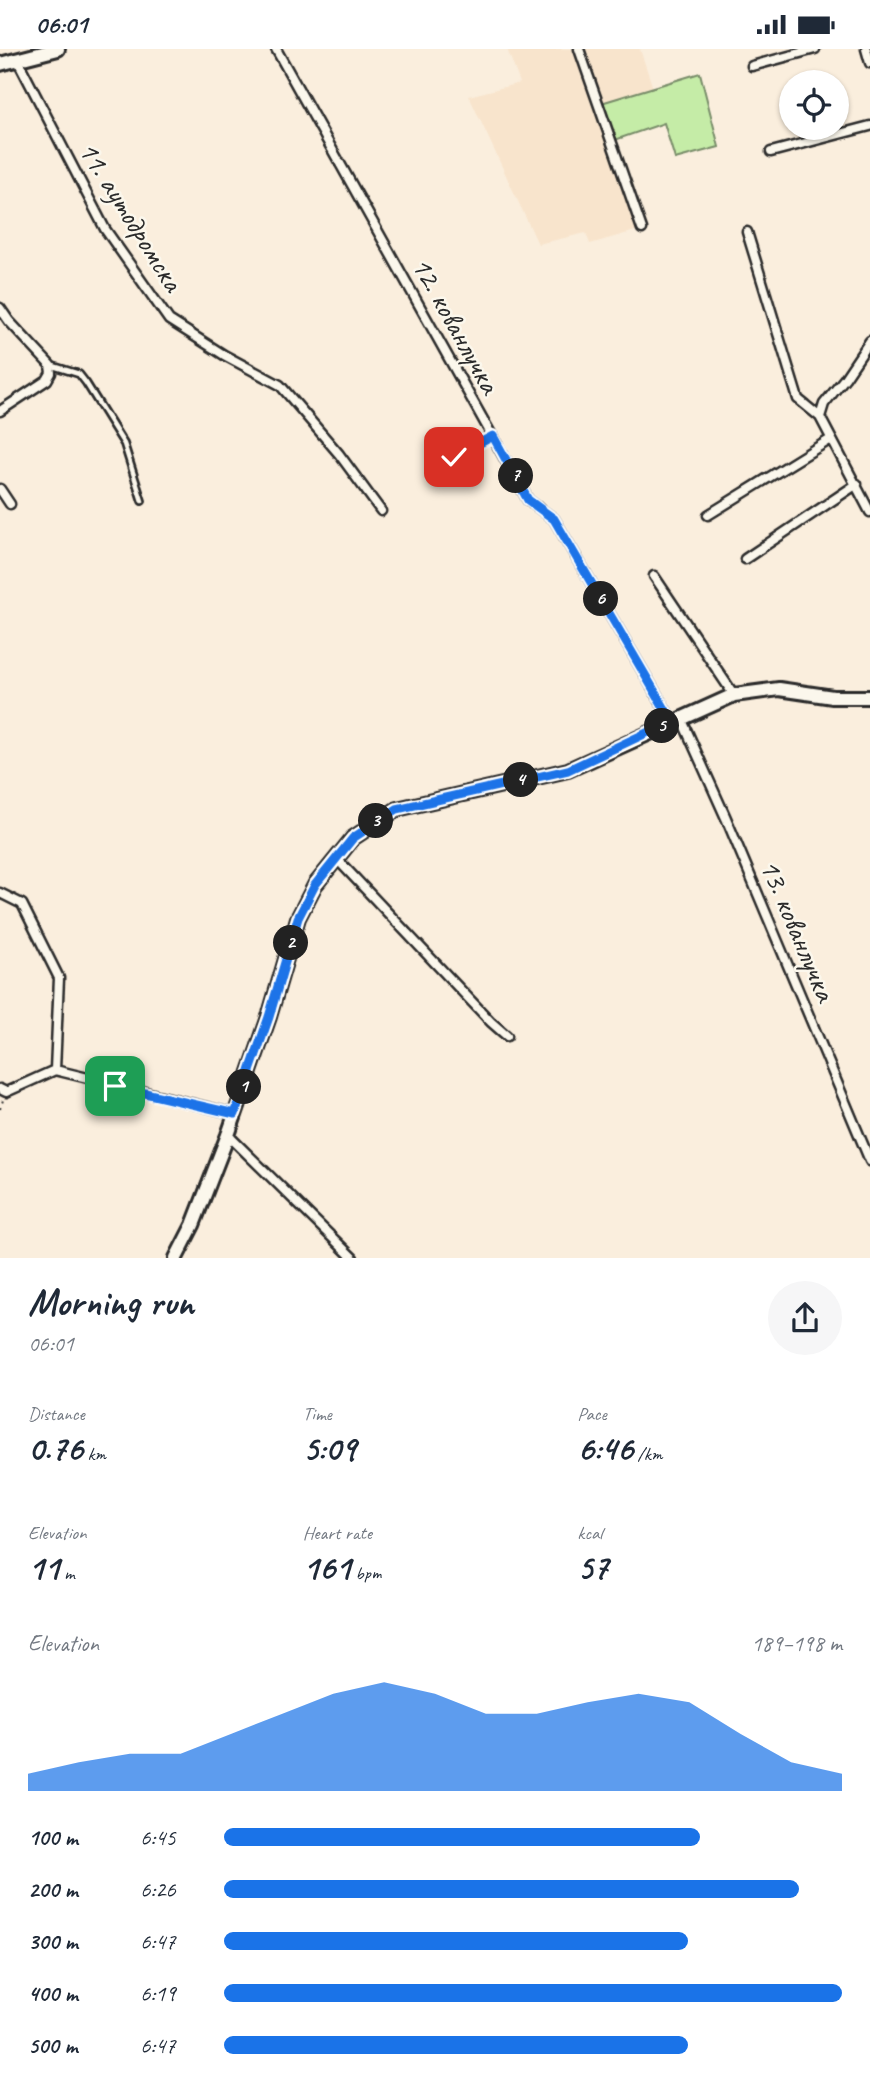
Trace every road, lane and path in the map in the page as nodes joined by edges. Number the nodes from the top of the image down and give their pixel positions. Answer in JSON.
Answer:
{"nodes":[{"id":1,"x":58,"y":49,"type":"edge"},
{"id":2,"x":276,"y":49,"type":"edge"},
{"id":3,"x":579,"y":49,"type":"edge"},
{"id":4,"x":815,"y":49,"type":"edge"},
{"id":5,"x":866,"y":49,"type":"edge"},
{"id":6,"x":17,"y":59,"type":"junction"},
{"id":7,"x":870,"y":63,"type":"edge"},
{"id":8,"x":0,"y":64,"type":"edge"},
{"id":9,"x":752,"y":65,"type":"dead end"},
{"id":10,"x":870,"y":125,"type":"edge"},
{"id":11,"x":771,"y":152,"type":"dead end"},
{"id":12,"x":642,"y":229,"type":"dead end"},
{"id":13,"x":747,"y":232,"type":"dead end"},
{"id":14,"x":0,"y":308,"type":"edge"},
{"id":15,"x":870,"y":341,"type":"edge"},
{"id":16,"x":50,"y":365,"type":"junction"},
{"id":17,"x":0,"y":411,"type":"edge"},
{"id":18,"x":820,"y":417,"type":"junction"},
{"id":19,"x":493,"y":436,"type":"junction"},
{"id":20,"x":831,"y":439,"type":"junction"},
{"id":21,"x":454,"y":457,"type":"dead end"},
{"id":22,"x":857,"y":484,"type":"junction"},
{"id":23,"x":0,"y":489,"type":"edge"},
{"id":24,"x":142,"y":501,"type":"dead end"},
{"id":25,"x":10,"y":504,"type":"dead end"},
{"id":26,"x":381,"y":511,"type":"dead end"},
{"id":27,"x":870,"y":512,"type":"edge"},
{"id":28,"x":708,"y":515,"type":"dead end"},
{"id":29,"x":745,"y":559,"type":"dead end"},
{"id":30,"x":654,"y":576,"type":"dead end"},
{"id":31,"x":734,"y":695,"type":"junction"},
{"id":32,"x":870,"y":697,"type":"edge"},
{"id":33,"x":677,"y":720,"type":"junction"},
{"id":34,"x":336,"y":858,"type":"junction"},
{"id":35,"x":0,"y":893,"type":"edge"},
{"id":36,"x":507,"y":1036,"type":"dead end"},
{"id":37,"x":55,"y":1070,"type":"junction"},
{"id":38,"x":0,"y":1089,"type":"edge"},
{"id":39,"x":235,"y":1114,"type":"junction"},
{"id":40,"x":228,"y":1135,"type":"junction"},
{"id":41,"x":870,"y":1161,"type":"edge"},
{"id":42,"x":176,"y":1258,"type":"edge"},
{"id":43,"x":353,"y":1258,"type":"edge"}],
"edges":[{"from":1,"to":6,"type":"street"},
{"from":2,"to":19,"type":"street","name":"12. кованлучка"},
{"from":3,"to":12,"type":"street"},
{"from":4,"to":9,"type":"street"},
{"from":5,"to":7,"type":"street"},
{"from":6,"to":8,"type":"street"},
{"from":6,"to":26,"type":"street","name":"11. аутодромска"},
{"from":10,"to":11,"type":"street"},
{"from":13,"to":18,"type":"street"},
{"from":14,"to":16,"type":"street"},
{"from":15,"to":18,"type":"street"},
{"from":16,"to":17,"type":"street"},
{"from":16,"to":24,"type":"lane"},
{"from":18,"to":20,"type":"street"},
{"from":19,"to":21,"type":"lane"},
{"from":19,"to":33,"type":"street","name":"12. кованлучка"},
{"from":20,"to":22,"type":"street"},
{"from":20,"to":28,"type":"street"},
{"from":22,"to":27,"type":"street"},
{"from":22,"to":29,"type":"street"},
{"from":23,"to":25,"type":"street"},
{"from":30,"to":31,"type":"street"},
{"from":31,"to":32,"type":"street"},
{"from":31,"to":33,"type":"street"},
{"from":33,"to":34,"type":"street"},
{"from":33,"to":41,"type":"street","name":"13. кованлучка"},
{"from":34,"to":36,"type":"street"},
{"from":34,"to":39,"type":"street"},
{"from":35,"to":37,"type":"street"},
{"from":37,"to":38,"type":"street"},
{"from":37,"to":39,"type":"street"},
{"from":39,"to":40,"type":"street"},
{"from":40,"to":42,"type":"street"},
{"from":40,"to":43,"type":"street"}]}
